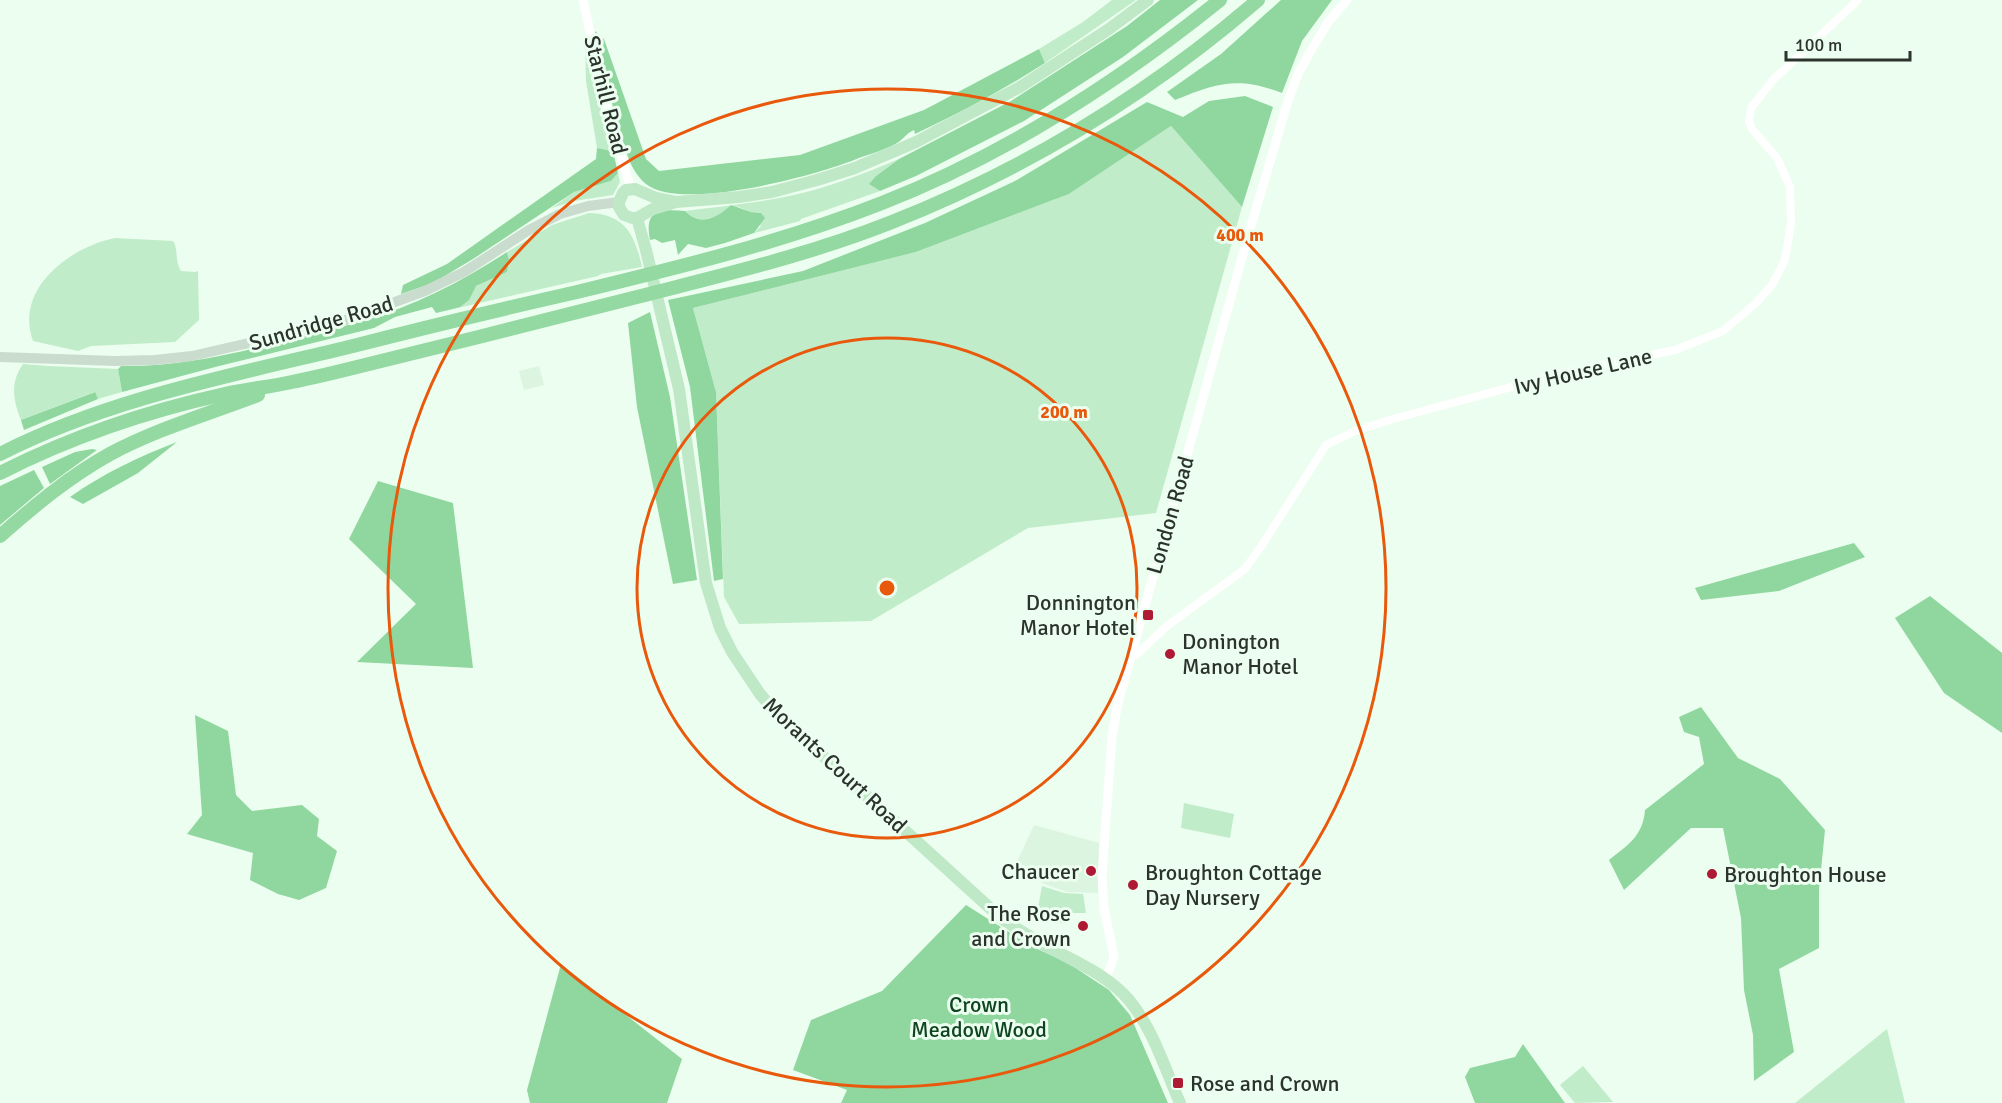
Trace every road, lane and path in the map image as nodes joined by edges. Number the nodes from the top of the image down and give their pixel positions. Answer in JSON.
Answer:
{"nodes":[{"id":1,"x":583,"y":0,"type":"edge"},
{"id":2,"x":1148,"y":0,"type":"edge"},
{"id":3,"x":1220,"y":0,"type":"edge"},
{"id":4,"x":1258,"y":0,"type":"edge"},
{"id":5,"x":1347,"y":0,"type":"edge"},
{"id":6,"x":1858,"y":0,"type":"edge"},
{"id":7,"x":637,"y":190,"type":"junction"},
{"id":8,"x":619,"y":202,"type":"junction"},
{"id":9,"x":676,"y":202,"type":"junction"},
{"id":10,"x":641,"y":215,"type":"junction"},
{"id":11,"x":0,"y":357,"type":"edge"},
{"id":12,"x":291,"y":382,"type":"junction"},
{"id":13,"x":0,"y":454,"type":"edge"},
{"id":14,"x":0,"y":473,"type":"edge"},
{"id":15,"x":0,"y":536,"type":"edge"},
{"id":16,"x":1132,"y":656,"type":"junction"},
{"id":17,"x":1106,"y":979,"type":"junction"},
{"id":18,"x":1180,"y":1103,"type":"edge"}],
"edges":[{"from":1,"to":7,"type":"street","name":"Starhill Road"},
{"from":2,"to":9,"type":"main road"},
{"from":3,"to":13,"type":"highway"},
{"from":4,"to":12,"type":"highway"},
{"from":5,"to":16,"type":"street","name":"London Road"},
{"from":6,"to":16,"type":"street","name":"Ivy House Lane"},
{"from":7,"to":8,"type":"main road"},
{"from":7,"to":9,"type":"main road"},
{"from":7,"to":10,"type":"main road"},
{"from":8,"to":10,"type":"main road"},
{"from":8,"to":11,"type":"main road","name":"Sundridge Road"},
{"from":9,"to":10,"type":"main road"},
{"from":10,"to":17,"type":"main road","name":"Morants Court Road"},
{"from":12,"to":14,"type":"highway"},
{"from":12,"to":15,"type":"highway"},
{"from":16,"to":17,"type":"street","name":"London Road"},
{"from":17,"to":18,"type":"main road"}]}
